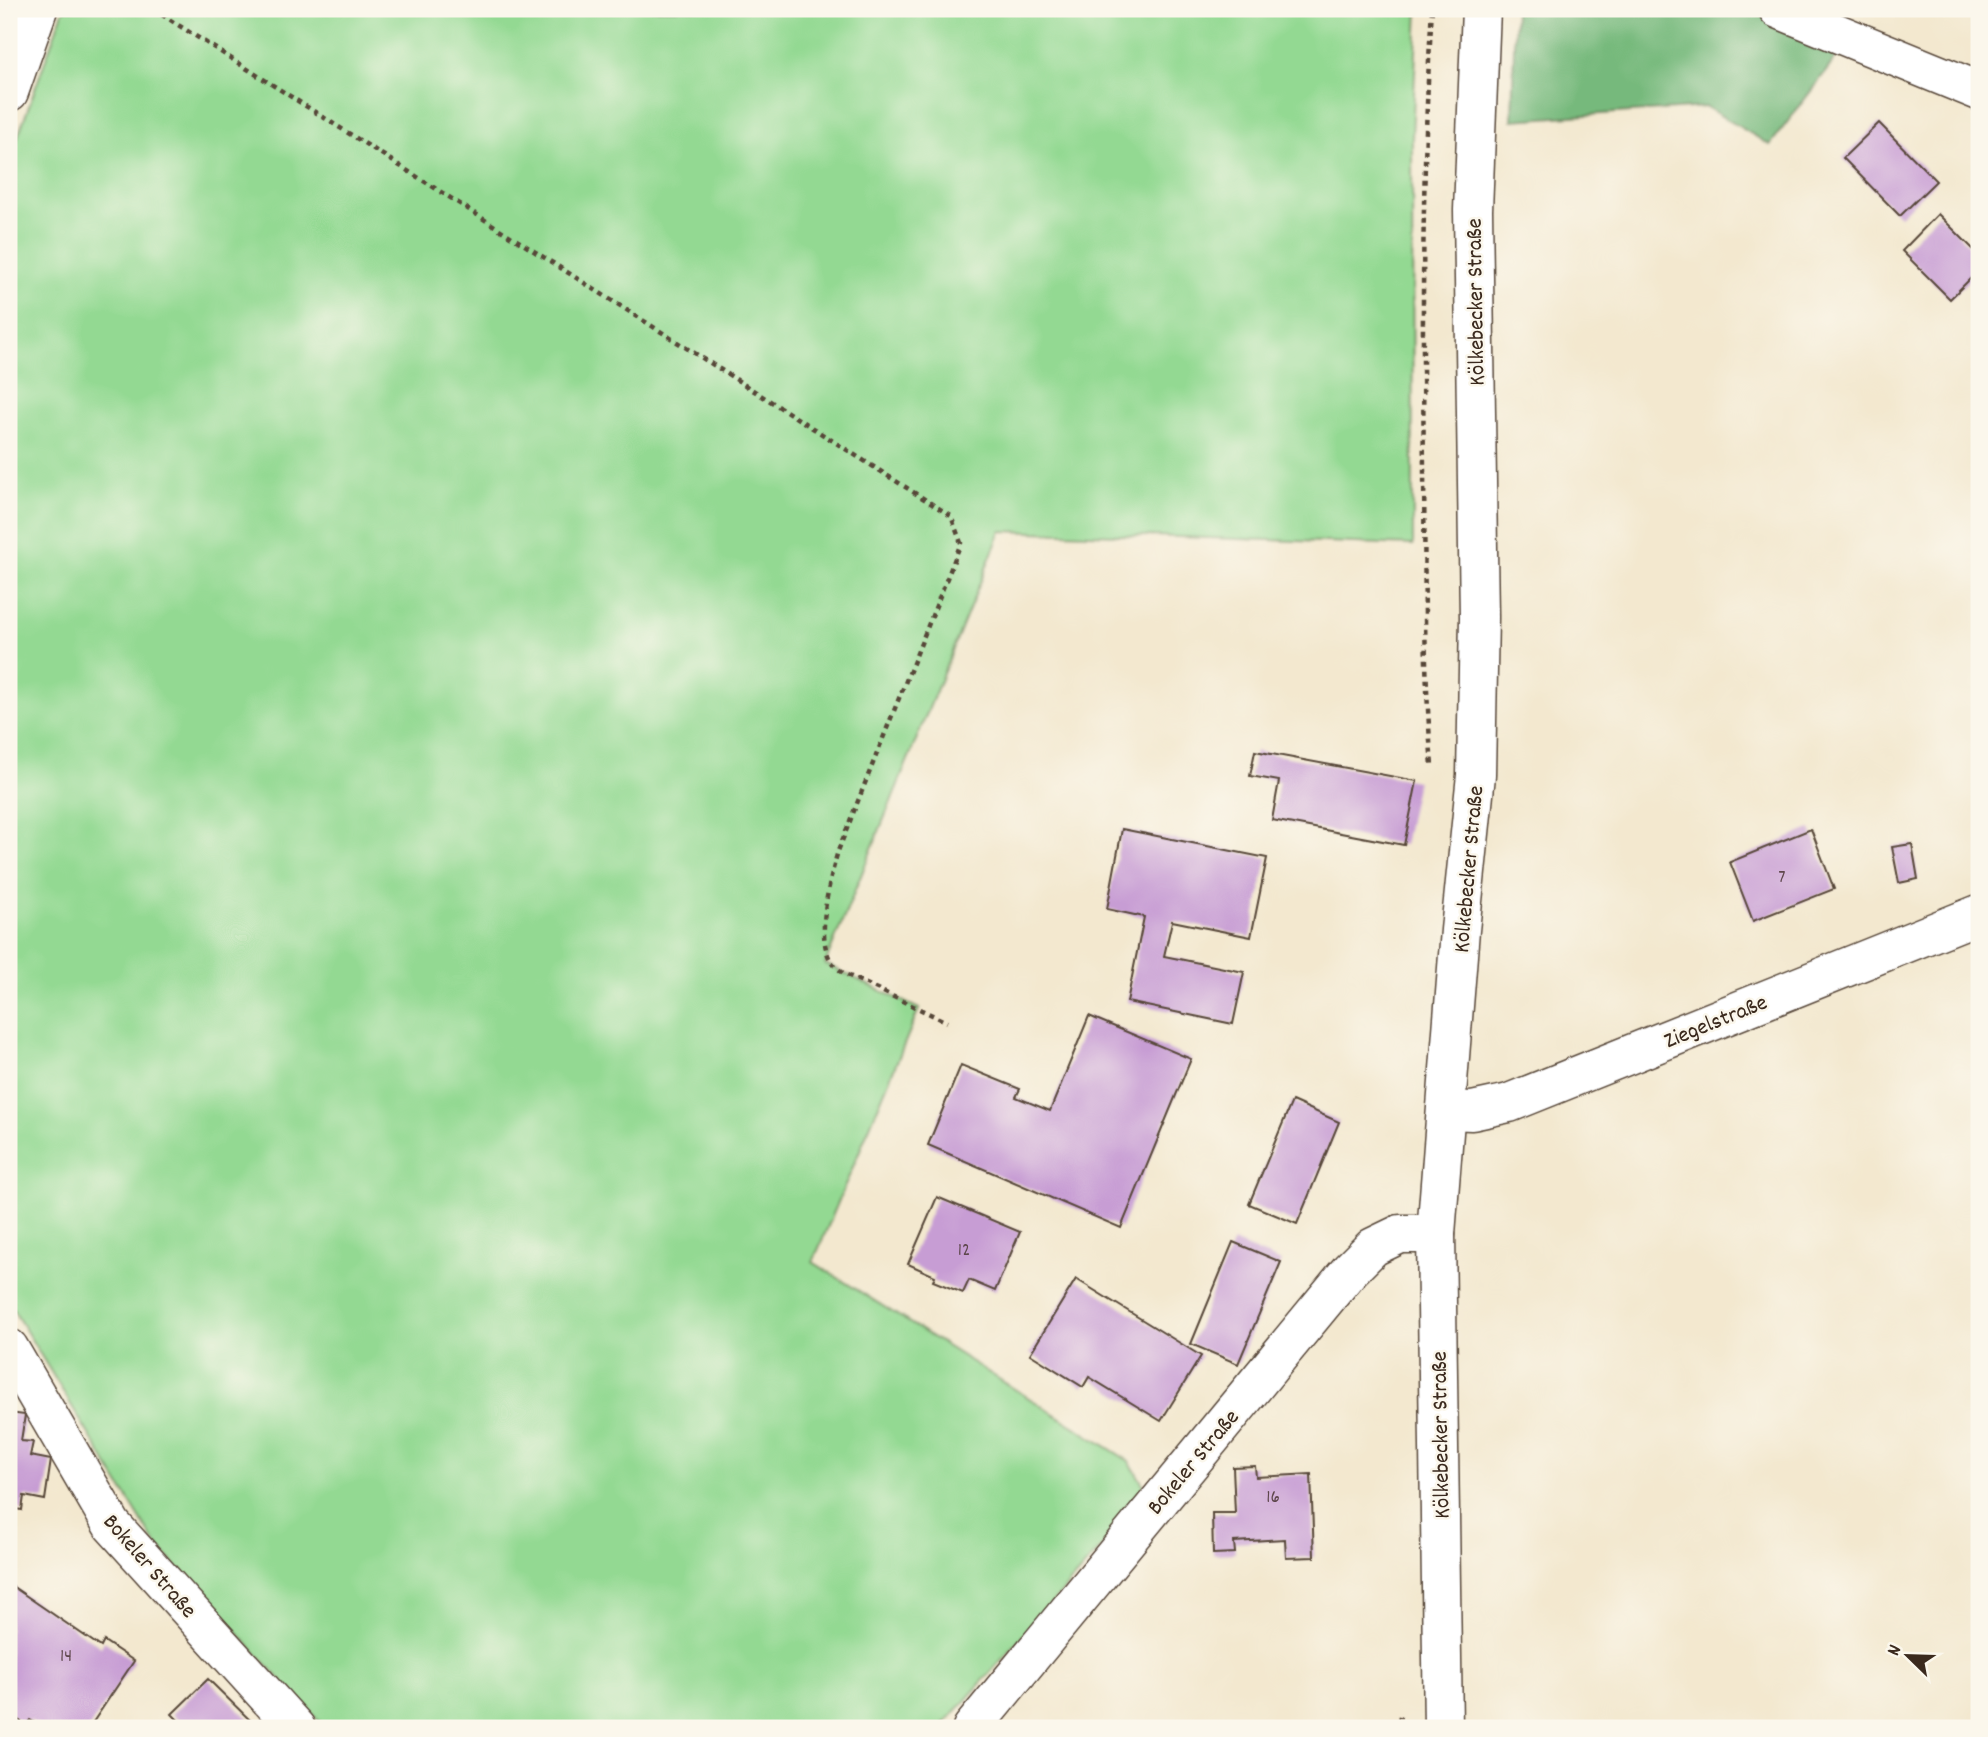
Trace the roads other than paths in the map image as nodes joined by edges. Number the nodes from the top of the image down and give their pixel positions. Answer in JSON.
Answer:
{"nodes":[{"id":1,"x":38,"y":9,"type":"edge"},
{"id":2,"x":1481,"y":9,"type":"edge"},
{"id":3,"x":1778,"y":9,"type":"edge"},
{"id":4,"x":1979,"y":90,"type":"edge"},
{"id":5,"x":9,"y":92,"type":"edge"},
{"id":6,"x":1979,"y":914,"type":"edge"},
{"id":7,"x":1447,"y":1110,"type":"junction"},
{"id":8,"x":1436,"y":1234,"type":"junction"},
{"id":9,"x":9,"y":1348,"type":"edge"},
{"id":10,"x":296,"y":1728,"type":"edge"},
{"id":11,"x":972,"y":1728,"type":"edge"},
{"id":12,"x":1443,"y":1728,"type":"edge"}],
"edges":[{"from":1,"to":5,"type":"street"},
{"from":2,"to":7,"type":"street","name":"Kölkebecker Straße"},
{"from":3,"to":4,"type":"street"},
{"from":6,"to":7,"type":"street","name":"Ziegelstraße"},
{"from":7,"to":8,"type":"street","name":"Kölkebecker Straße"},
{"from":8,"to":11,"type":"street","name":"Bokeler Straße"},
{"from":8,"to":12,"type":"street","name":"Kölkebecker Straße"},
{"from":9,"to":10,"type":"street","name":"Bokeler Straße"}]}
